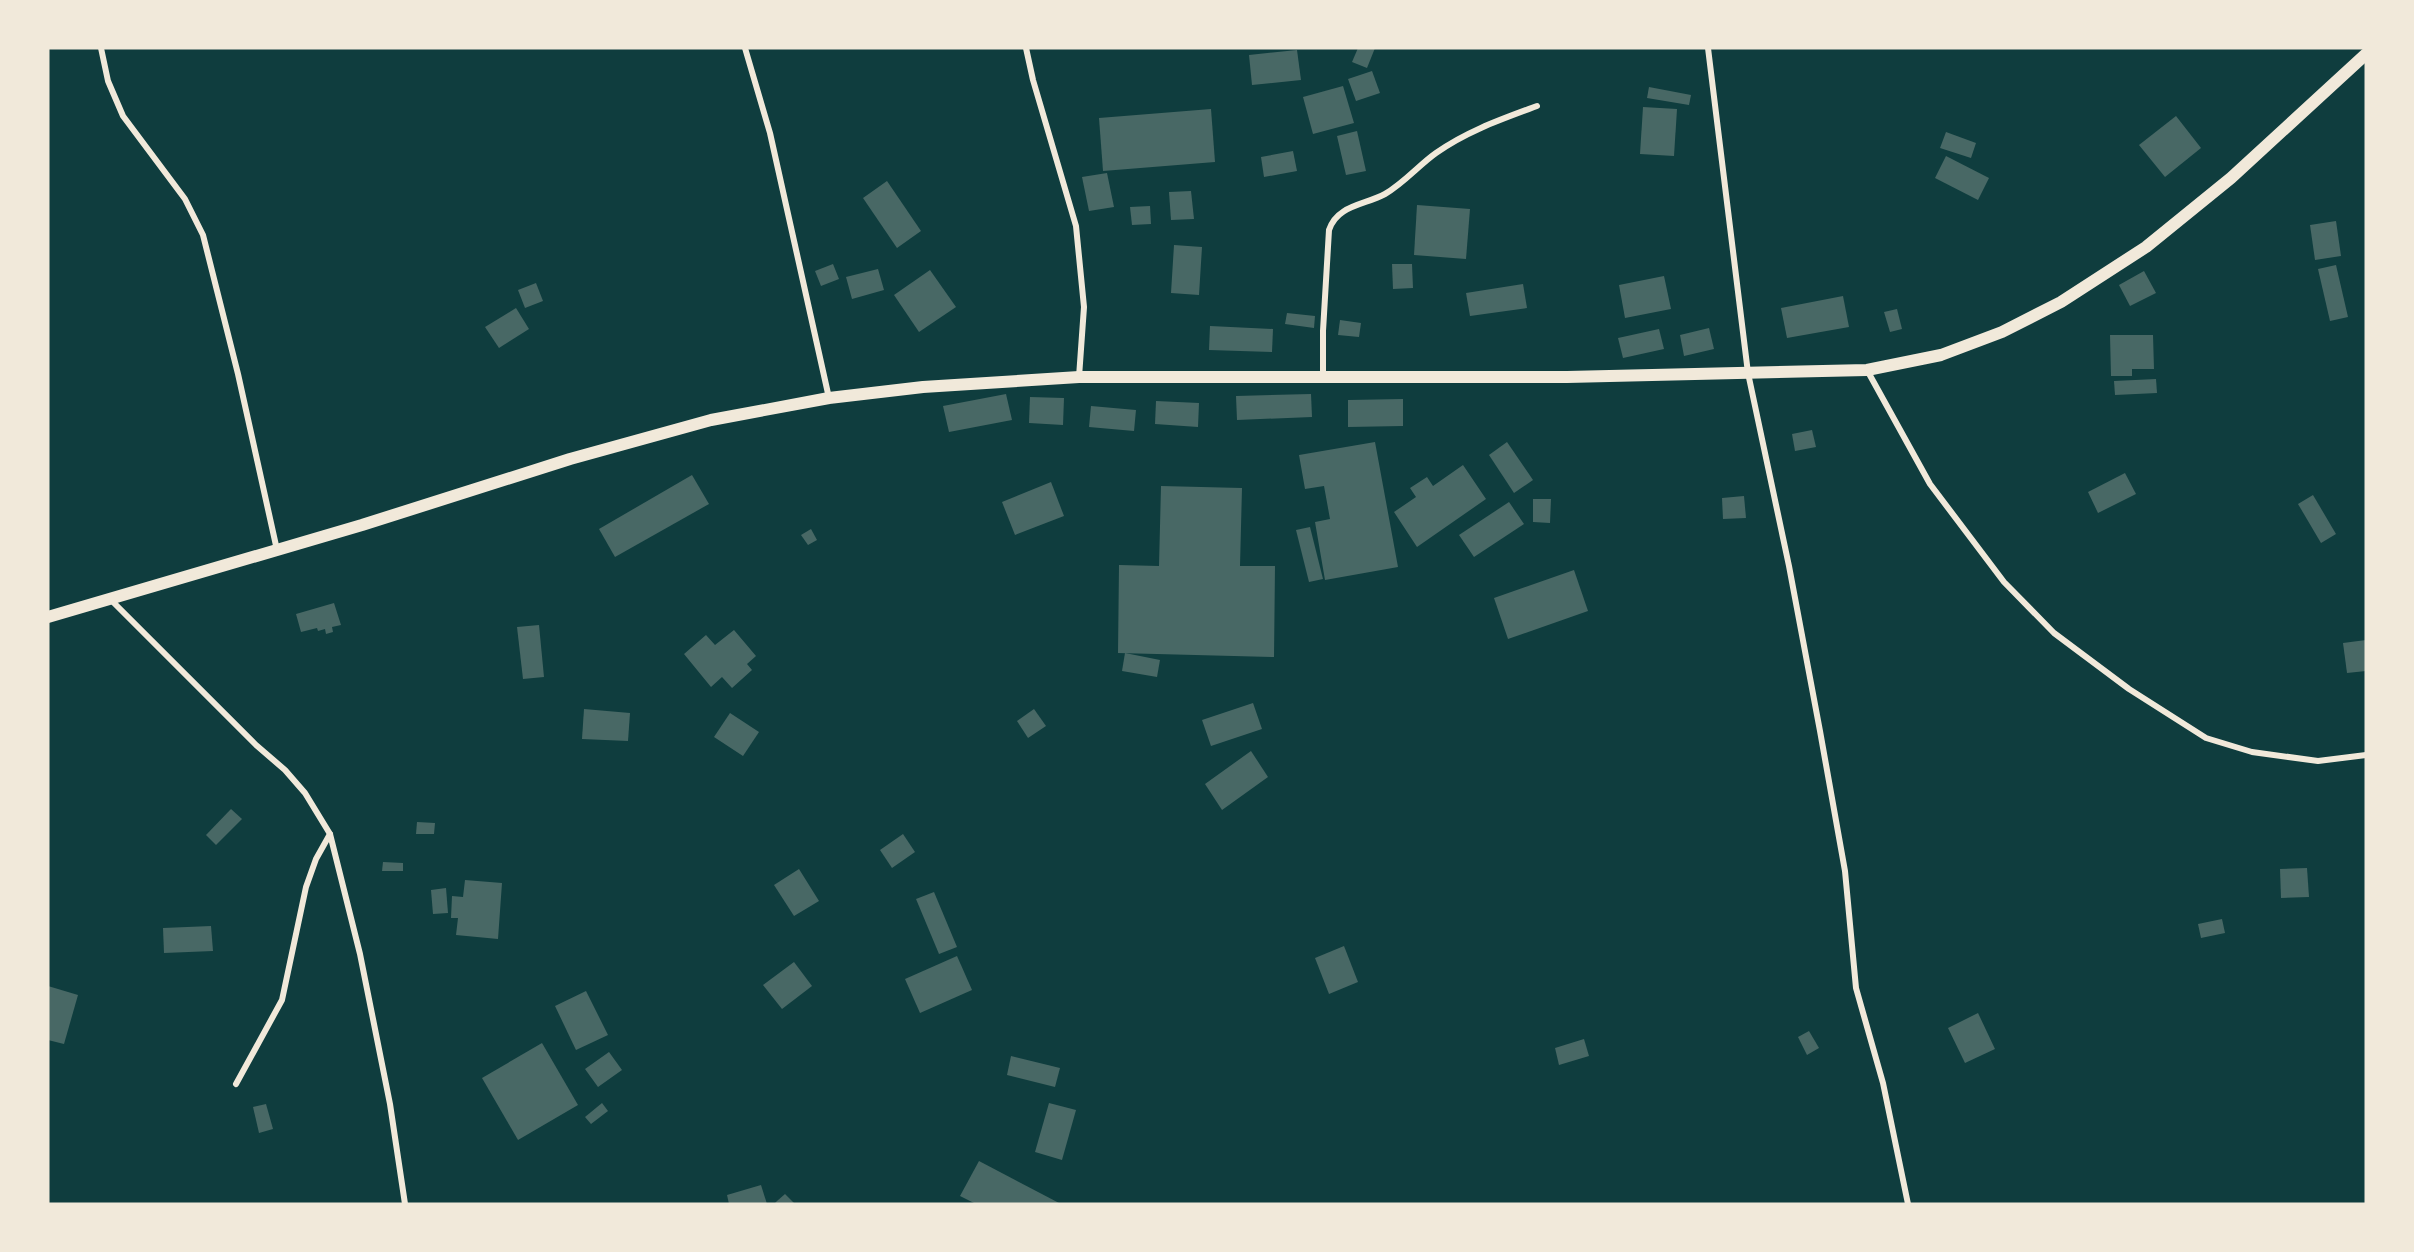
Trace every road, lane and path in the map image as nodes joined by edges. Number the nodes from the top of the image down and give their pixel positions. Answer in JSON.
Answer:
{"nodes":[{"id":1,"x":101,"y":48,"type":"edge"},
{"id":2,"x":745,"y":48,"type":"edge"},
{"id":3,"x":1026,"y":48,"type":"edge"},
{"id":4,"x":1708,"y":48,"type":"edge"},
{"id":5,"x":2366,"y":54,"type":"edge"},
{"id":6,"x":1538,"y":106,"type":"dead end"},
{"id":7,"x":1867,"y":370,"type":"junction"},
{"id":8,"x":1748,"y":374,"type":"junction"},
{"id":9,"x":1079,"y":377,"type":"junction"},
{"id":10,"x":1323,"y":377,"type":"junction"},
{"id":11,"x":828,"y":398,"type":"junction"},
{"id":12,"x":277,"y":550,"type":"junction"},
{"id":13,"x":110,"y":599,"type":"junction"},
{"id":14,"x":48,"y":617,"type":"edge"},
{"id":15,"x":2366,"y":755,"type":"edge"},
{"id":16,"x":330,"y":834,"type":"junction"},
{"id":17,"x":236,"y":1084,"type":"dead end"},
{"id":18,"x":405,"y":1204,"type":"edge"},
{"id":19,"x":1908,"y":1204,"type":"edge"}],
"edges":[{"from":1,"to":12,"type":"street"},
{"from":2,"to":11,"type":"street"},
{"from":3,"to":9,"type":"street"},
{"from":4,"to":8,"type":"street"},
{"from":5,"to":7,"type":"main road"},
{"from":6,"to":10,"type":"street"},
{"from":7,"to":8,"type":"main road"},
{"from":7,"to":15,"type":"street"},
{"from":8,"to":10,"type":"main road"},
{"from":8,"to":19,"type":"street"},
{"from":9,"to":10,"type":"main road"},
{"from":9,"to":11,"type":"main road"},
{"from":11,"to":12,"type":"main road"},
{"from":12,"to":13,"type":"main road"},
{"from":13,"to":14,"type":"main road"},
{"from":13,"to":16,"type":"street"},
{"from":16,"to":17,"type":"street"},
{"from":16,"to":18,"type":"street"}]}
